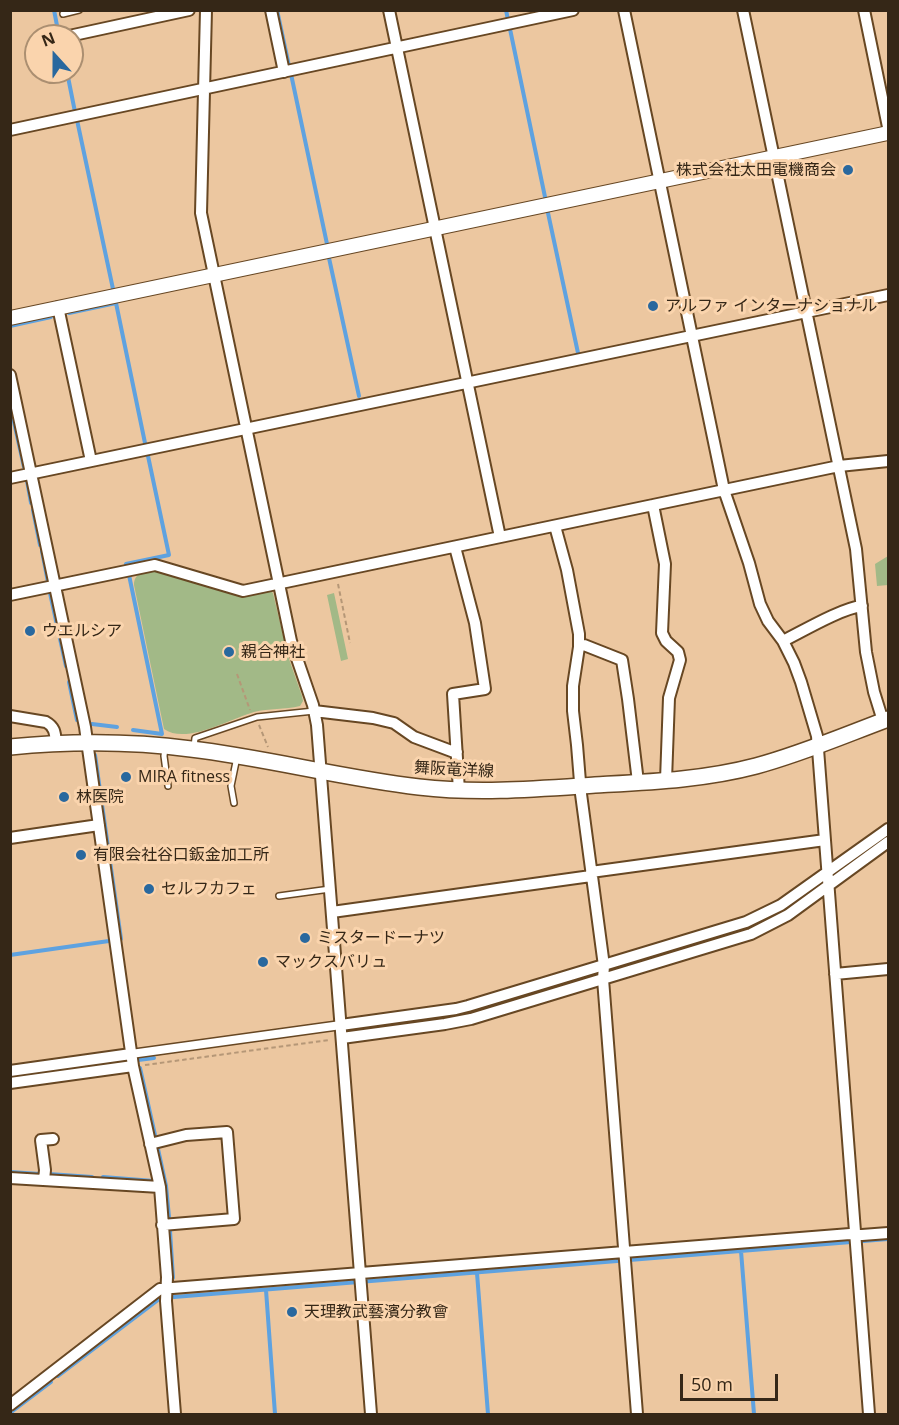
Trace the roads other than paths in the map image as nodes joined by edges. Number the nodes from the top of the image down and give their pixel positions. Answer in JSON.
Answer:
{"nodes":[{"id":1,"x":79,"y":10,"type":"edge"},
{"id":2,"x":189,"y":10,"type":"edge"},
{"id":3,"x":206,"y":10,"type":"edge"},
{"id":4,"x":271,"y":10,"type":"edge"},
{"id":5,"x":389,"y":10,"type":"edge"},
{"id":6,"x":573,"y":10,"type":"edge"},
{"id":7,"x":624,"y":10,"type":"edge"},
{"id":8,"x":743,"y":10,"type":"edge"},
{"id":9,"x":864,"y":10,"type":"edge"},
{"id":10,"x":63,"y":14,"type":"dead end"},
{"id":11,"x":84,"y":33,"type":"edge"},
{"id":12,"x":397,"y":48,"type":"junction"},
{"id":13,"x":284,"y":72,"type":"junction"},
{"id":14,"x":204,"y":89,"type":"junction"},
{"id":15,"x":888,"y":127,"type":"edge"},
{"id":16,"x":10,"y":130,"type":"edge"},
{"id":17,"x":888,"y":134,"type":"edge"},
{"id":18,"x":774,"y":158,"type":"junction"},
{"id":19,"x":659,"y":182,"type":"junction"},
{"id":20,"x":435,"y":229,"type":"junction"},
{"id":21,"x":214,"y":275,"type":"junction"},
{"id":22,"x":888,"y":295,"type":"edge"},
{"id":23,"x":58,"y":308,"type":"junction"},
{"id":24,"x":806,"y":312,"type":"junction"},
{"id":25,"x":10,"y":318,"type":"edge"},
{"id":26,"x":692,"y":336,"type":"junction"},
{"id":27,"x":10,"y":375,"type":"edge"},
{"id":28,"x":467,"y":383,"type":"junction"},
{"id":29,"x":247,"y":429,"type":"junction"},
{"id":30,"x":91,"y":461,"type":"junction"},
{"id":31,"x":888,"y":461,"type":"edge"},
{"id":32,"x":839,"y":466,"type":"junction"},
{"id":33,"x":31,"y":474,"type":"junction"},
{"id":34,"x":10,"y":478,"type":"edge"},
{"id":35,"x":724,"y":490,"type":"junction"},
{"id":36,"x":653,"y":505,"type":"junction"},
{"id":37,"x":555,"y":526,"type":"junction"},
{"id":38,"x":500,"y":537,"type":"junction"},
{"id":39,"x":455,"y":547,"type":"junction"},
{"id":40,"x":279,"y":583,"type":"junction"},
{"id":41,"x":55,"y":586,"type":"junction"},
{"id":42,"x":10,"y":596,"type":"edge"},
{"id":43,"x":862,"y":606,"type":"junction"},
{"id":44,"x":783,"y":641,"type":"junction"},
{"id":45,"x":579,"y":645,"type":"junction"},
{"id":46,"x":314,"y":711,"type":"junction"},
{"id":47,"x":10,"y":716,"type":"edge"},
{"id":48,"x":886,"y":720,"type":"edge"},
{"id":49,"x":87,"y":742,"type":"junction"},
{"id":50,"x":56,"y":743,"type":"junction"},
{"id":51,"x":165,"y":746,"type":"junction"},
{"id":52,"x":817,"y":746,"type":"junction"},
{"id":53,"x":10,"y":747,"type":"edge"},
{"id":54,"x":193,"y":749,"type":"junction"},
{"id":55,"x":457,"y":752,"type":"junction"},
{"id":56,"x":237,"y":756,"type":"junction"},
{"id":57,"x":321,"y":771,"type":"junction"},
{"id":58,"x":666,"y":780,"type":"junction"},
{"id":59,"x":638,"y":782,"type":"junction"},
{"id":60,"x":168,"y":786,"type":"dead end"},
{"id":61,"x":580,"y":786,"type":"junction"},
{"id":62,"x":459,"y":790,"type":"junction"},
{"id":63,"x":234,"y":803,"type":"dead end"},
{"id":64,"x":99,"y":825,"type":"junction"},
{"id":65,"x":888,"y":829,"type":"edge"},
{"id":66,"x":10,"y":838,"type":"edge"},
{"id":67,"x":825,"y":840,"type":"junction"},
{"id":68,"x":888,"y":842,"type":"edge"},
{"id":69,"x":827,"y":872,"type":"junction"},
{"id":70,"x":591,"y":874,"type":"junction"},
{"id":71,"x":828,"y":886,"type":"junction"},
{"id":72,"x":330,"y":889,"type":"junction"},
{"id":73,"x":279,"y":896,"type":"dead end"},
{"id":74,"x":332,"y":912,"type":"junction"},
{"id":75,"x":604,"y":966,"type":"junction"},
{"id":76,"x":888,"y":969,"type":"edge"},
{"id":77,"x":835,"y":974,"type":"junction"},
{"id":78,"x":603,"y":979,"type":"junction"},
{"id":79,"x":341,"y":1025,"type":"junction"},
{"id":80,"x":342,"y":1038,"type":"junction"},
{"id":81,"x":132,"y":1062,"type":"junction"},
{"id":82,"x":10,"y":1071,"type":"edge"},
{"id":83,"x":10,"y":1083,"type":"edge"},
{"id":84,"x":53,"y":1138,"type":"dead end"},
{"id":85,"x":150,"y":1144,"type":"junction"},
{"id":86,"x":10,"y":1178,"type":"edge"},
{"id":87,"x":44,"y":1180,"type":"junction"},
{"id":88,"x":159,"y":1187,"type":"junction"},
{"id":89,"x":162,"y":1225,"type":"junction"},
{"id":90,"x":888,"y":1233,"type":"edge"},
{"id":91,"x":856,"y":1240,"type":"junction"},
{"id":92,"x":625,"y":1258,"type":"junction"},
{"id":93,"x":361,"y":1279,"type":"junction"},
{"id":94,"x":166,"y":1289,"type":"junction"},
{"id":95,"x":10,"y":1405,"type":"edge"},
{"id":96,"x":175,"y":1414,"type":"edge"},
{"id":97,"x":371,"y":1414,"type":"edge"},
{"id":98,"x":638,"y":1414,"type":"edge"},
{"id":99,"x":869,"y":1414,"type":"edge"}],
"edges":[{"from":1,"to":10,"type":"lane"},
{"from":2,"to":11,"type":"street"},
{"from":3,"to":14,"type":"street"},
{"from":4,"to":13,"type":"street"},
{"from":5,"to":12,"type":"street"},
{"from":6,"to":12,"type":"street"},
{"from":7,"to":19,"type":"street"},
{"from":8,"to":18,"type":"street"},
{"from":9,"to":15,"type":"street"},
{"from":12,"to":13,"type":"street"},
{"from":12,"to":20,"type":"street"},
{"from":13,"to":14,"type":"street"},
{"from":14,"to":16,"type":"street"},
{"from":14,"to":21,"type":"street"},
{"from":17,"to":18,"type":"street"},
{"from":18,"to":19,"type":"street"},
{"from":18,"to":24,"type":"street"},
{"from":19,"to":20,"type":"street"},
{"from":19,"to":26,"type":"street"},
{"from":20,"to":21,"type":"street"},
{"from":20,"to":28,"type":"street"},
{"from":21,"to":23,"type":"street"},
{"from":21,"to":29,"type":"street"},
{"from":22,"to":24,"type":"street"},
{"from":23,"to":25,"type":"street"},
{"from":23,"to":30,"type":"street"},
{"from":24,"to":26,"type":"street"},
{"from":24,"to":32,"type":"street"},
{"from":26,"to":28,"type":"street"},
{"from":26,"to":35,"type":"street"},
{"from":27,"to":33,"type":"street"},
{"from":28,"to":29,"type":"street"},
{"from":28,"to":38,"type":"street"},
{"from":29,"to":30,"type":"street"},
{"from":29,"to":40,"type":"street"},
{"from":30,"to":33,"type":"street"},
{"from":31,"to":32,"type":"street"},
{"from":32,"to":35,"type":"street"},
{"from":32,"to":43,"type":"street"},
{"from":33,"to":34,"type":"street"},
{"from":33,"to":41,"type":"street"},
{"from":35,"to":36,"type":"street"},
{"from":35,"to":44,"type":"street"},
{"from":36,"to":37,"type":"street"},
{"from":36,"to":58,"type":"street"},
{"from":37,"to":38,"type":"street"},
{"from":37,"to":45,"type":"street"},
{"from":38,"to":39,"type":"street"},
{"from":39,"to":40,"type":"street"},
{"from":39,"to":55,"type":"street"},
{"from":40,"to":41,"type":"street"},
{"from":40,"to":46,"type":"street"},
{"from":41,"to":42,"type":"street"},
{"from":41,"to":49,"type":"street"},
{"from":43,"to":44,"type":"street"},
{"from":43,"to":48,"type":"street"},
{"from":44,"to":52,"type":"street"},
{"from":45,"to":59,"type":"street"},
{"from":45,"to":61,"type":"street"},
{"from":46,"to":54,"type":"lane"},
{"from":46,"to":55,"type":"street"},
{"from":46,"to":57,"type":"street"},
{"from":47,"to":50,"type":"street"},
{"from":48,"to":52,"type":"main road","name":"舞阪竜洋線"},
{"from":49,"to":50,"type":"main road","name":"舞阪竜洋線"},
{"from":49,"to":51,"type":"main road","name":"舞阪竜洋線"},
{"from":49,"to":64,"type":"street"},
{"from":50,"to":53,"type":"main road","name":"舞阪竜洋線"},
{"from":51,"to":54,"type":"main road","name":"舞阪竜洋線"},
{"from":51,"to":60,"type":"lane"},
{"from":52,"to":58,"type":"main road","name":"舞阪竜洋線"},
{"from":52,"to":67,"type":"street"},
{"from":54,"to":56,"type":"main road","name":"舞阪竜洋線"},
{"from":55,"to":62,"type":"street"},
{"from":56,"to":57,"type":"main road","name":"舞阪竜洋線"},
{"from":56,"to":63,"type":"lane"},
{"from":57,"to":62,"type":"main road","name":"舞阪竜洋線"},
{"from":57,"to":72,"type":"street"},
{"from":58,"to":59,"type":"main road","name":"舞阪竜洋線"},
{"from":59,"to":61,"type":"main road","name":"舞阪竜洋線"},
{"from":61,"to":62,"type":"main road","name":"舞阪竜洋線"},
{"from":61,"to":70,"type":"street"},
{"from":64,"to":66,"type":"street"},
{"from":64,"to":81,"type":"street"},
{"from":65,"to":69,"type":"street"},
{"from":67,"to":69,"type":"street"},
{"from":67,"to":70,"type":"street"},
{"from":68,"to":71,"type":"street"},
{"from":69,"to":71,"type":"street"},
{"from":69,"to":75,"type":"street"},
{"from":70,"to":74,"type":"street"},
{"from":70,"to":75,"type":"street"},
{"from":71,"to":77,"type":"street"},
{"from":71,"to":78,"type":"street"},
{"from":72,"to":73,"type":"lane"},
{"from":72,"to":74,"type":"street"},
{"from":74,"to":79,"type":"street"},
{"from":75,"to":78,"type":"street"},
{"from":75,"to":79,"type":"street"},
{"from":76,"to":77,"type":"street"},
{"from":77,"to":91,"type":"street"},
{"from":78,"to":80,"type":"street"},
{"from":78,"to":92,"type":"street"},
{"from":79,"to":80,"type":"street"},
{"from":79,"to":81,"type":"street"},
{"from":80,"to":93,"type":"street"},
{"from":81,"to":82,"type":"street"},
{"from":81,"to":83,"type":"street"},
{"from":81,"to":85,"type":"street"},
{"from":84,"to":87,"type":"street"},
{"from":85,"to":88,"type":"street"},
{"from":85,"to":89,"type":"street"},
{"from":86,"to":87,"type":"street"},
{"from":87,"to":88,"type":"street"},
{"from":88,"to":89,"type":"street"},
{"from":89,"to":94,"type":"street"},
{"from":90,"to":91,"type":"street"},
{"from":91,"to":92,"type":"street"},
{"from":91,"to":99,"type":"street"},
{"from":92,"to":93,"type":"street"},
{"from":92,"to":98,"type":"street"},
{"from":93,"to":94,"type":"street"},
{"from":93,"to":97,"type":"street"},
{"from":94,"to":95,"type":"street"},
{"from":94,"to":96,"type":"street"}]}
